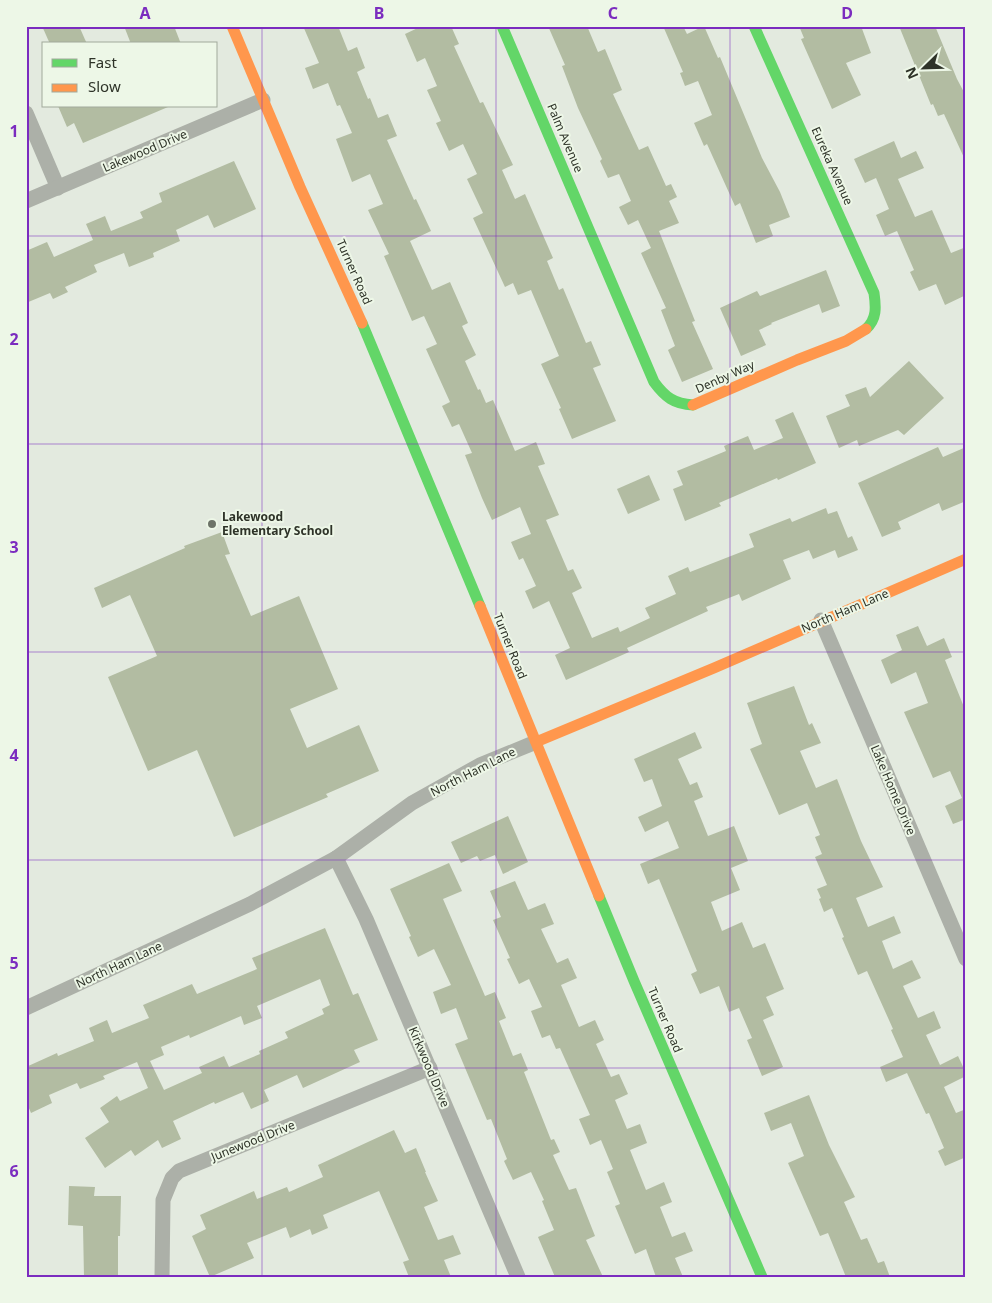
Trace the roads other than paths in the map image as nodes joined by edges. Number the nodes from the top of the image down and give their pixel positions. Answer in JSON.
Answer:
{"nodes":[{"id":1,"x":232,"y":26,"type":"edge"},
{"id":2,"x":502,"y":26,"type":"edge"},
{"id":3,"x":754,"y":26,"type":"edge"},
{"id":4,"x":263,"y":100,"type":"junction"},
{"id":5,"x":26,"y":113,"type":"edge"},
{"id":6,"x":58,"y":188,"type":"junction"},
{"id":7,"x":26,"y":201,"type":"edge"},
{"id":8,"x":602,"y":261,"type":"joint"},
{"id":9,"x":874,"y":319,"type":"joint"},
{"id":10,"x":966,"y":559,"type":"edge"},
{"id":11,"x":821,"y":620,"type":"junction"},
{"id":12,"x":536,"y":742,"type":"junction"},
{"id":13,"x":336,"y":858,"type":"junction"},
{"id":14,"x":966,"y":959,"type":"edge"},
{"id":15,"x":26,"y":1008,"type":"edge"},
{"id":16,"x":430,"y":1068,"type":"junction"},
{"id":17,"x":162,"y":1277,"type":"edge"},
{"id":18,"x":518,"y":1277,"type":"edge"},
{"id":19,"x":762,"y":1277,"type":"edge"}],
"edges":[{"from":1,"to":4,"type":"main road","name":"Turner Road"},
{"from":2,"to":8,"type":"main road","name":"Palm Avenue"},
{"from":3,"to":9,"type":"main road","name":"Eureka Avenue"},
{"from":4,"to":6,"type":"street","name":"Lakewood Drive"},
{"from":4,"to":12,"type":"main road","name":"Turner Road"},
{"from":5,"to":6,"type":"street"},
{"from":6,"to":7,"type":"street","name":"Lakewood Drive"},
{"from":8,"to":9,"type":"main road","name":"Denby Way"},
{"from":10,"to":11,"type":"main road","name":"North Ham Lane"},
{"from":11,"to":12,"type":"main road","name":"North Ham Lane"},
{"from":11,"to":14,"type":"street","name":"Lake Home Drive"},
{"from":12,"to":13,"type":"street","name":"North Ham Lane"},
{"from":12,"to":19,"type":"main road","name":"Turner Road"},
{"from":13,"to":15,"type":"street","name":"North Ham Lane"},
{"from":13,"to":16,"type":"street","name":"Kirkwood Drive"},
{"from":16,"to":17,"type":"street","name":"Junewood Drive"},
{"from":16,"to":18,"type":"street","name":"Kirkwood Drive"}]}
